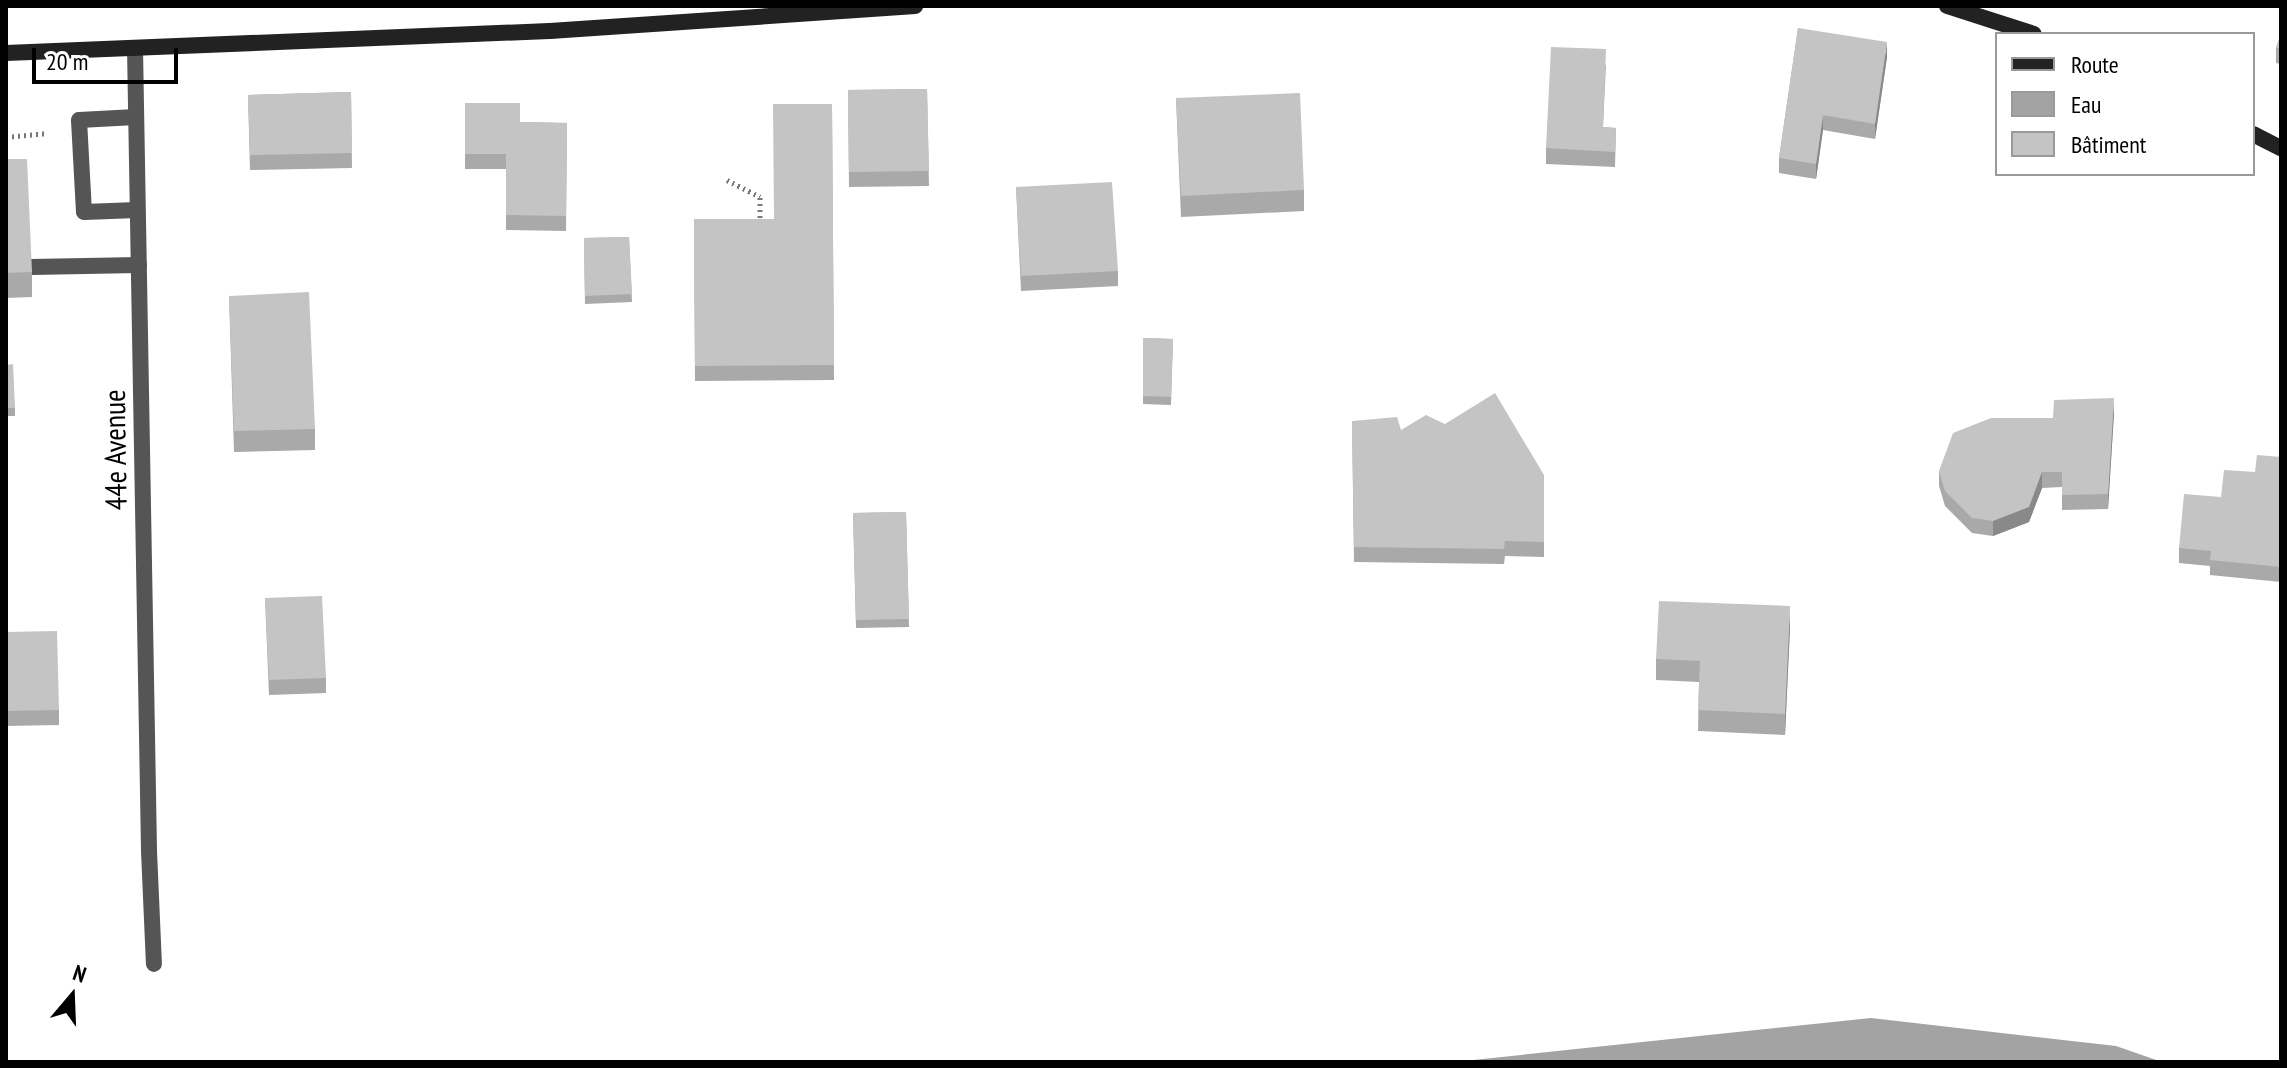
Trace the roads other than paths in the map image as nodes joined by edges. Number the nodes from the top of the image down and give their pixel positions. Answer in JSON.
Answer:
{"nodes":[{"id":1,"x":915,"y":6,"type":"edge"},
{"id":2,"x":1947,"y":6,"type":"edge"},
{"id":3,"x":2028,"y":32,"type":"edge"},
{"id":4,"x":135,"y":48,"type":"junction"},
{"id":5,"x":6,"y":53,"type":"edge"},
{"id":6,"x":136,"y":117,"type":"junction"},
{"id":7,"x":2255,"y":135,"type":"edge"},
{"id":8,"x":2281,"y":148,"type":"edge"},
{"id":9,"x":137,"y":210,"type":"junction"},
{"id":10,"x":139,"y":265,"type":"junction"},
{"id":11,"x":31,"y":267,"type":"edge"},
{"id":12,"x":154,"y":964,"type":"dead end"}],
"edges":[{"from":1,"to":4,"type":"main road"},
{"from":2,"to":3,"type":"main road"},
{"from":4,"to":5,"type":"main road"},
{"from":4,"to":6,"type":"street","name":"44e Avenue"},
{"from":6,"to":9,"type":"street","name":"44e Avenue"},
{"from":6,"to":9,"type":"street"},
{"from":7,"to":8,"type":"main road"},
{"from":9,"to":10,"type":"street","name":"44e Avenue"},
{"from":10,"to":11,"type":"street"},
{"from":10,"to":12,"type":"street","name":"44e Avenue"}]}
